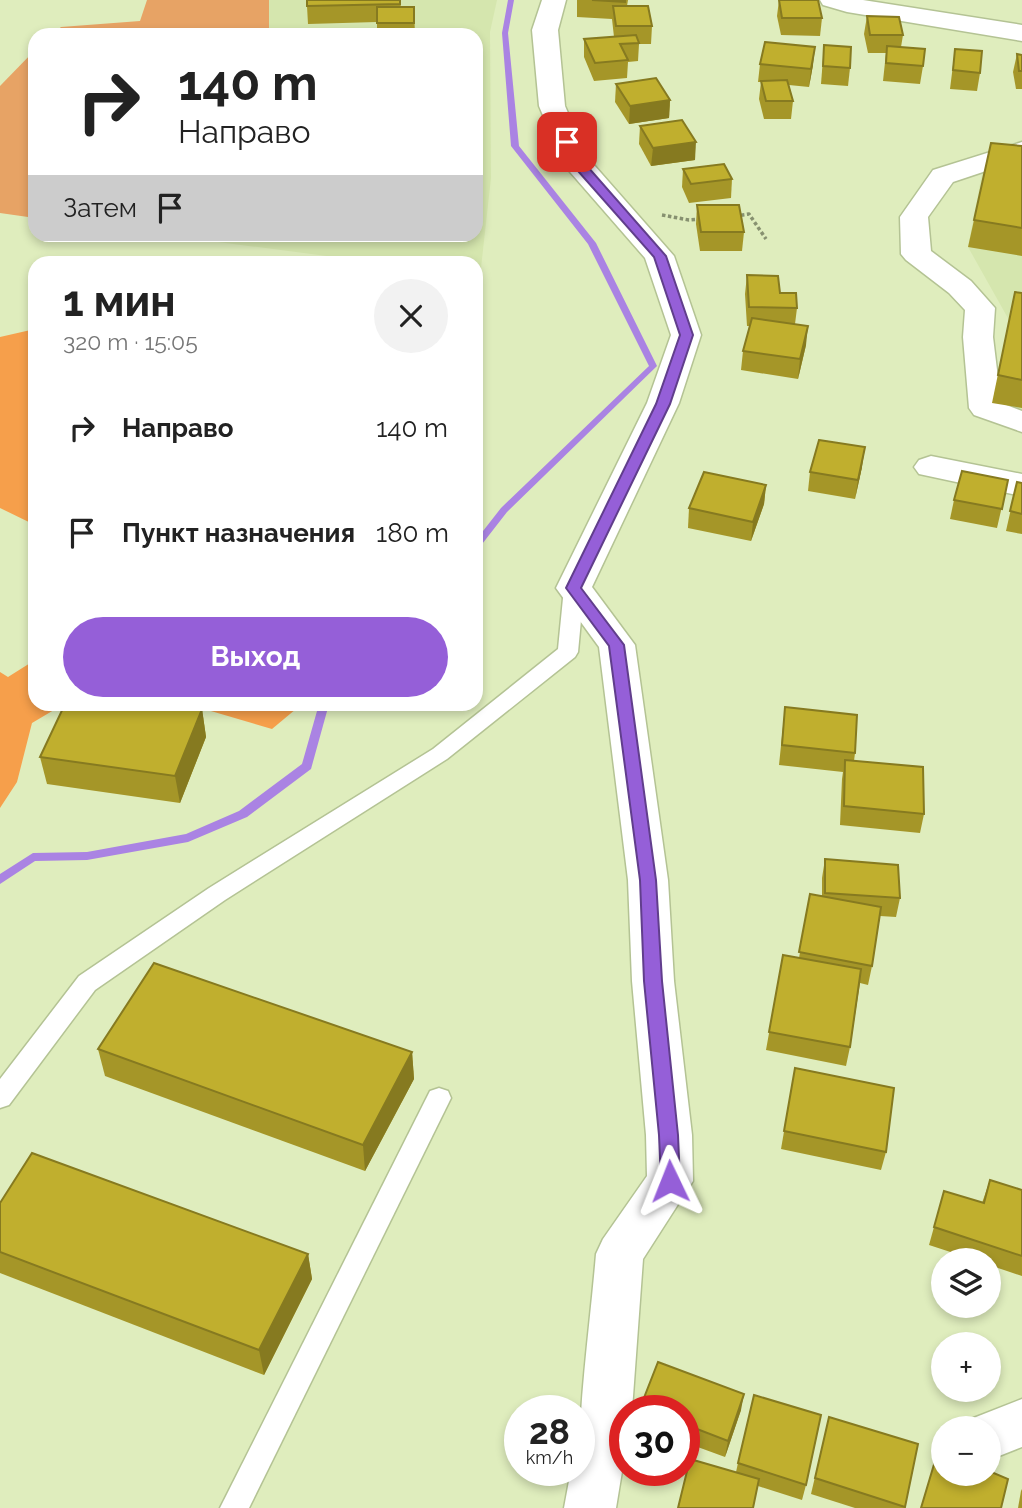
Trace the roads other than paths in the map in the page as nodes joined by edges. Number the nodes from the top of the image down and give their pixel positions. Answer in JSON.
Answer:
{"nodes":[{"id":1,"x":554,"y":0,"type":"edge"},
{"id":2,"x":832,"y":0,"type":"edge"},
{"id":3,"x":1022,"y":33,"type":"edge"},
{"id":4,"x":1022,"y":150,"type":"edge"},
{"id":5,"x":1022,"y":422,"type":"edge"},
{"id":6,"x":931,"y":467,"type":"dead end"},
{"id":7,"x":1022,"y":485,"type":"edge"},
{"id":8,"x":573,"y":588,"type":"junction"},
{"id":9,"x":0,"y":1098,"type":"edge"},
{"id":10,"x":439,"y":1098,"type":"dead end"},
{"id":11,"x":1022,"y":1423,"type":"edge"},
{"id":12,"x":1001,"y":1431,"type":"edge"},
{"id":13,"x":234,"y":1508,"type":"edge"},
{"id":14,"x":590,"y":1508,"type":"edge"}],
"edges":[{"from":1,"to":8,"type":"street"},
{"from":2,"to":3,"type":"street"},
{"from":4,"to":5,"type":"street"},
{"from":6,"to":7,"type":"street"},
{"from":8,"to":9,"type":"lane"},
{"from":8,"to":14,"type":"street"},
{"from":10,"to":13,"type":"lane"},
{"from":11,"to":12,"type":"street"}]}
